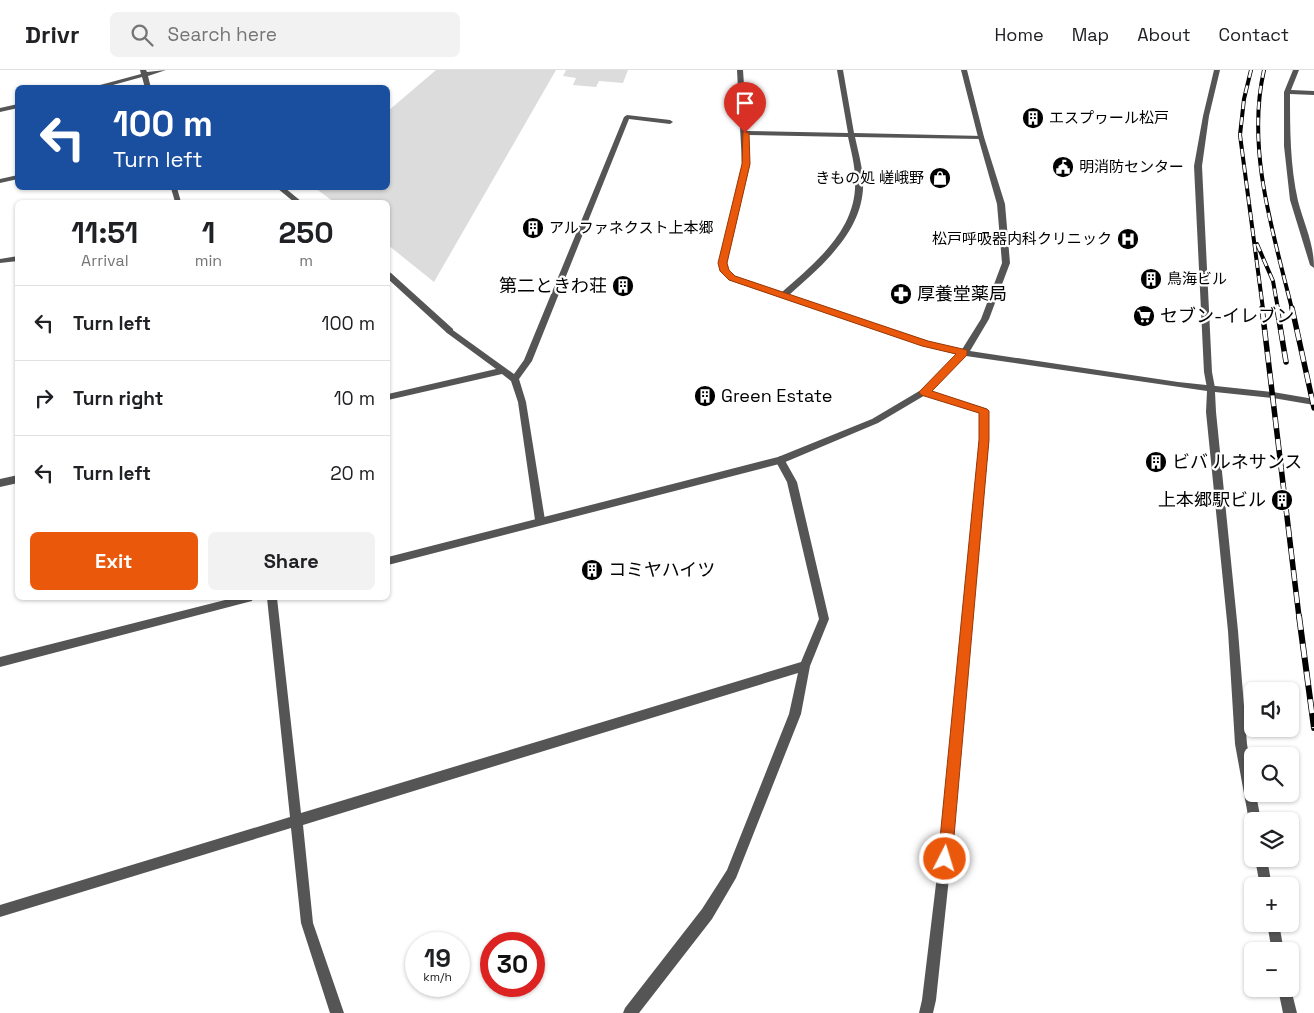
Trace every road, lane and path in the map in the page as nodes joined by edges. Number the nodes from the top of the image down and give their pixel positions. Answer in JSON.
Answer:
{"nodes":[{"id":1,"x":164,"y":70,"type":"edge"},
{"id":2,"x":740,"y":70,"type":"edge"},
{"id":3,"x":840,"y":70,"type":"edge"},
{"id":4,"x":964,"y":70,"type":"edge"},
{"id":5,"x":1216,"y":70,"type":"edge"},
{"id":6,"x":1296,"y":70,"type":"edge"},
{"id":7,"x":144,"y":72,"type":"edge"},
{"id":8,"x":102,"y":85,"type":"edge"},
{"id":9,"x":147,"y":85,"type":"edge"},
{"id":10,"x":1287,"y":92,"type":"junction"},
{"id":11,"x":1314,"y":93,"type":"edge"},
{"id":12,"x":15,"y":107,"type":"edge"},
{"id":13,"x":0,"y":110,"type":"edge"},
{"id":14,"x":670,"y":122,"type":"dead end"},
{"id":15,"x":745,"y":133,"type":"junction"},
{"id":16,"x":850,"y":136,"type":"junction"},
{"id":17,"x":981,"y":137,"type":"junction"},
{"id":18,"x":15,"y":178,"type":"edge"},
{"id":19,"x":0,"y":181,"type":"edge"},
{"id":20,"x":283,"y":190,"type":"edge"},
{"id":21,"x":296,"y":200,"type":"edge"},
{"id":22,"x":15,"y":258,"type":"edge"},
{"id":23,"x":0,"y":261,"type":"edge"},
{"id":24,"x":1314,"y":265,"type":"edge"},
{"id":25,"x":390,"y":277,"type":"edge"},
{"id":26,"x":784,"y":295,"type":"junction"},
{"id":27,"x":964,"y":353,"type":"junction"},
{"id":28,"x":503,"y":371,"type":"junction"},
{"id":29,"x":515,"y":379,"type":"junction"},
{"id":30,"x":1211,"y":388,"type":"junction"},
{"id":31,"x":924,"y":392,"type":"junction"},
{"id":32,"x":390,"y":397,"type":"edge"},
{"id":33,"x":1314,"y":402,"type":"edge"},
{"id":34,"x":780,"y":460,"type":"junction"},
{"id":35,"x":15,"y":481,"type":"edge"},
{"id":36,"x":0,"y":484,"type":"edge"},
{"id":37,"x":540,"y":520,"type":"junction"},
{"id":38,"x":390,"y":560,"type":"edge"},
{"id":39,"x":240,"y":600,"type":"edge"},
{"id":40,"x":272,"y":600,"type":"edge"},
{"id":41,"x":0,"y":662,"type":"edge"},
{"id":42,"x":805,"y":666,"type":"junction"},
{"id":43,"x":1253,"y":812,"type":"edge"},
{"id":44,"x":297,"y":820,"type":"junction"},
{"id":45,"x":0,"y":911,"type":"edge"},
{"id":46,"x":1287,"y":997,"type":"edge"},
{"id":47,"x":337,"y":1013,"type":"edge"},
{"id":48,"x":630,"y":1013,"type":"edge"},
{"id":49,"x":926,"y":1013,"type":"edge"},
{"id":50,"x":1290,"y":1013,"type":"edge"}],
"edges":[{"from":1,"to":7,"type":"street"},
{"from":2,"to":15,"type":"street"},
{"from":3,"to":16,"type":"street"},
{"from":4,"to":17,"type":"street"},
{"from":5,"to":30,"type":"street"},
{"from":6,"to":10,"type":"street"},
{"from":7,"to":8,"type":"street"},
{"from":7,"to":9,"type":"street"},
{"from":10,"to":11,"type":"street"},
{"from":10,"to":24,"type":"street"},
{"from":12,"to":13,"type":"street"},
{"from":14,"to":29,"type":"street"},
{"from":15,"to":16,"type":"street"},
{"from":15,"to":26,"type":"street"},
{"from":16,"to":17,"type":"street"},
{"from":16,"to":26,"type":"street"},
{"from":17,"to":27,"type":"street"},
{"from":18,"to":19,"type":"street"},
{"from":20,"to":21,"type":"street"},
{"from":22,"to":23,"type":"street"},
{"from":25,"to":28,"type":"street"},
{"from":26,"to":27,"type":"street"},
{"from":27,"to":30,"type":"street"},
{"from":27,"to":31,"type":"street"},
{"from":28,"to":29,"type":"street"},
{"from":28,"to":32,"type":"street"},
{"from":29,"to":37,"type":"street"},
{"from":30,"to":33,"type":"street"},
{"from":30,"to":43,"type":"street"},
{"from":31,"to":34,"type":"street"},
{"from":31,"to":49,"type":"street"},
{"from":34,"to":37,"type":"street"},
{"from":34,"to":42,"type":"street"},
{"from":35,"to":36,"type":"street"},
{"from":37,"to":38,"type":"street"},
{"from":39,"to":41,"type":"street"},
{"from":40,"to":44,"type":"street"},
{"from":42,"to":44,"type":"street"},
{"from":42,"to":48,"type":"street"},
{"from":44,"to":45,"type":"street"},
{"from":44,"to":47,"type":"street"},
{"from":46,"to":50,"type":"street"}]}
